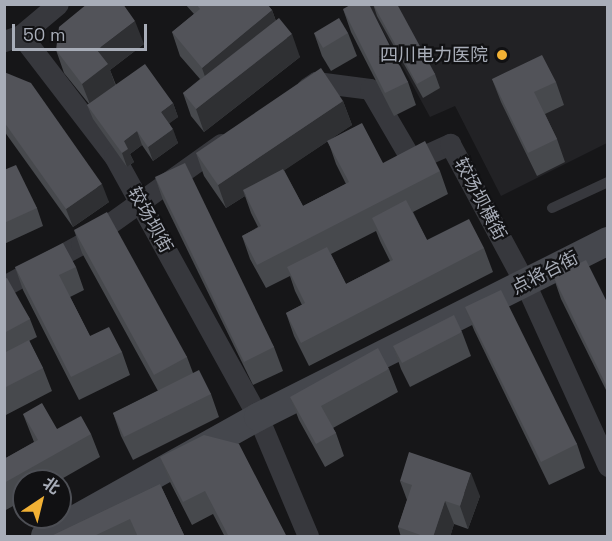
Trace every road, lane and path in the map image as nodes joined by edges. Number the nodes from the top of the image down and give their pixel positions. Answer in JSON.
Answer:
{"nodes":[{"id":1,"x":58,"y":4,"type":"edge"},
{"id":2,"x":13,"y":38,"type":"edge"},
{"id":3,"x":286,"y":101,"type":"edge"},
{"id":4,"x":237,"y":134,"type":"edge"},
{"id":5,"x":608,"y":182,"type":"edge"},
{"id":6,"x":138,"y":199,"type":"junction"},
{"id":7,"x":552,"y":208,"type":"dead end"},
{"id":8,"x":608,"y":241,"type":"edge"},
{"id":9,"x":525,"y":283,"type":"junction"},
{"id":10,"x":4,"y":286,"type":"edge"},
{"id":11,"x":258,"y":417,"type":"junction"},
{"id":12,"x":608,"y":466,"type":"edge"},
{"id":13,"x":45,"y":537,"type":"edge"},
{"id":14,"x":308,"y":537,"type":"edge"}],
"edges":[{"from":1,"to":2,"type":"street"},
{"from":2,"to":6,"type":"street","name":"较场坝街"},
{"from":3,"to":9,"type":"street","name":"较场坝横街"},
{"from":4,"to":6,"type":"street"},
{"from":5,"to":7,"type":"lane"},
{"from":6,"to":10,"type":"street"},
{"from":6,"to":11,"type":"street","name":"较场坝街"},
{"from":8,"to":9,"type":"street","name":"点将台街"},
{"from":9,"to":11,"type":"street","name":"点将台街"},
{"from":9,"to":12,"type":"street"},
{"from":11,"to":13,"type":"street","name":"点将台街"},
{"from":11,"to":14,"type":"street","name":"较场坝街"}]}
